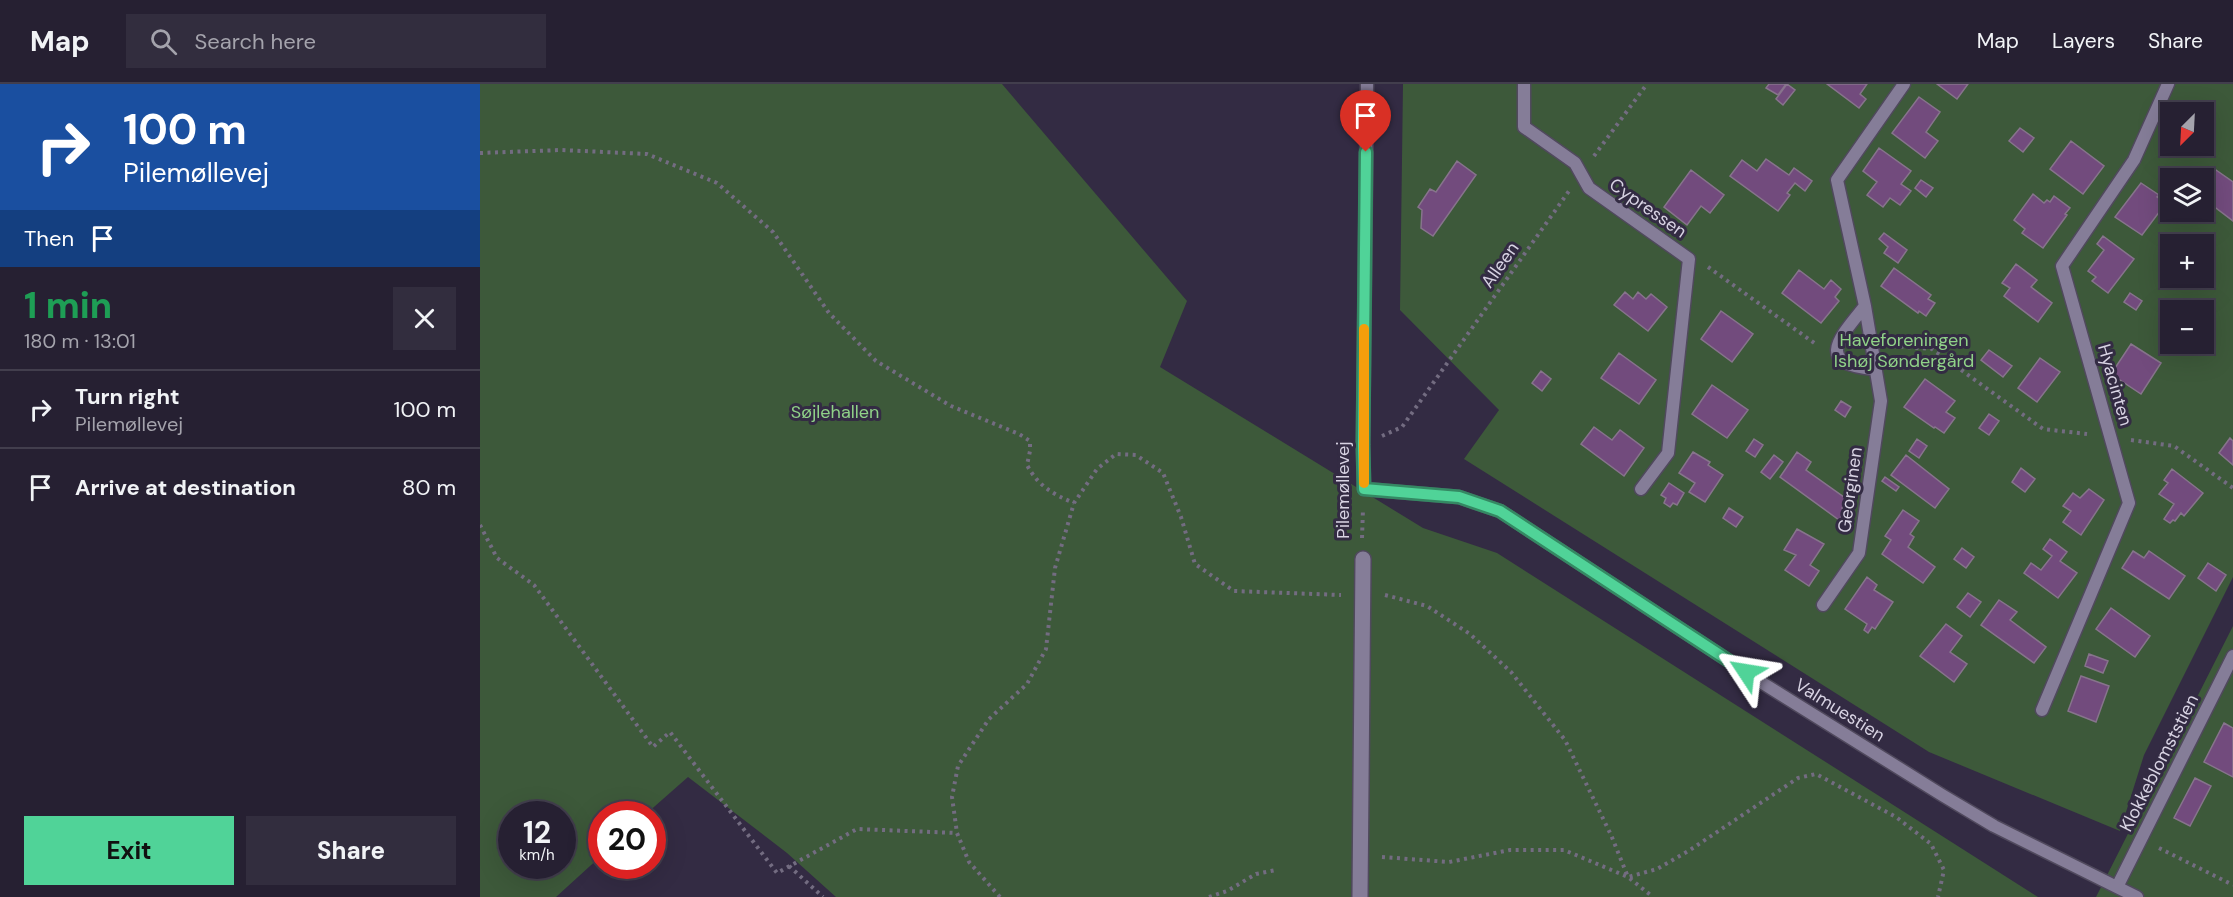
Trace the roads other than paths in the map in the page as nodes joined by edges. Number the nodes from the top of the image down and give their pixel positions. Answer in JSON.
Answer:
{"nodes":[{"id":1,"x":1367,"y":84,"type":"edge"},
{"id":2,"x":1524,"y":84,"type":"edge"},
{"id":3,"x":1904,"y":84,"type":"edge"},
{"id":4,"x":2168,"y":84,"type":"edge"},
{"id":5,"x":1865,"y":306,"type":"junction"},
{"id":6,"x":1875,"y":369,"type":"junction"},
{"id":7,"x":1364,"y":489,"type":"joint"},
{"id":8,"x":1641,"y":489,"type":"dead end"},
{"id":9,"x":1363,"y":559,"type":"road end"},
{"id":10,"x":1823,"y":605,"type":"dead end"},
{"id":11,"x":2233,"y":656,"type":"edge"},
{"id":12,"x":2042,"y":710,"type":"dead end"},
{"id":13,"x":2117,"y":886,"type":"junction"},
{"id":14,"x":1360,"y":897,"type":"edge"},
{"id":15,"x":2137,"y":897,"type":"edge"}],
"edges":[{"from":1,"to":7,"type":"lane","name":"Pilemøllevej"},
{"from":2,"to":8,"type":"lane","name":"Cypressen"},
{"from":3,"to":5,"type":"lane","name":"Georginen"},
{"from":4,"to":12,"type":"lane","name":"Hyacinten"},
{"from":5,"to":6,"type":"lane","name":"Georginen"},
{"from":5,"to":6,"type":"lane"},
{"from":6,"to":10,"type":"lane","name":"Georginen"},
{"from":7,"to":13,"type":"lane","name":"Valmuestien"},
{"from":9,"to":14,"type":"street","name":"Pilemøllevej"},
{"from":11,"to":13,"type":"lane","name":"Klokkeblomststien"},
{"from":13,"to":15,"type":"lane","name":"Valmuestien"}]}
